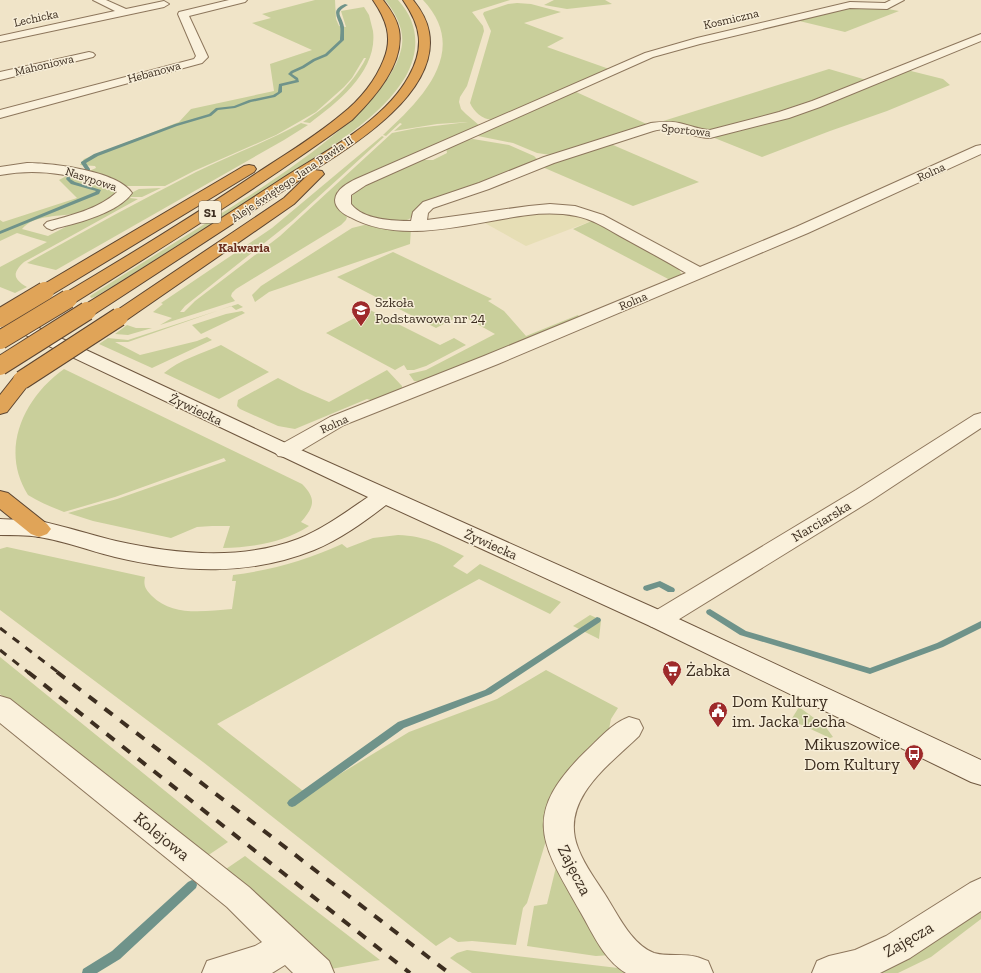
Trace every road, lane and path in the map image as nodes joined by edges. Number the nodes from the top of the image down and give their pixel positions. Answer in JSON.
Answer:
{"nodes":[{"id":1,"x":98,"y":0,"type":"edge"},
{"id":2,"x":242,"y":0,"type":"edge"},
{"id":3,"x":378,"y":0,"type":"edge"},
{"id":4,"x":408,"y":0,"type":"edge"},
{"id":5,"x":899,"y":0,"type":"edge"},
{"id":6,"x":164,"y":4,"type":"dead end"},
{"id":7,"x":124,"y":12,"type":"junction"},
{"id":8,"x":981,"y":37,"type":"edge"},
{"id":9,"x":0,"y":39,"type":"edge"},
{"id":10,"x":89,"y":55,"type":"dead end"},
{"id":11,"x":0,"y":76,"type":"edge"},
{"id":12,"x":0,"y":114,"type":"edge"},
{"id":13,"x":347,"y":117,"type":"junction"},
{"id":14,"x":355,"y":137,"type":"junction"},
{"id":15,"x":981,"y":149,"type":"edge"},
{"id":16,"x":0,"y":171,"type":"edge"},
{"id":17,"x":52,"y":225,"type":"dead end"},
{"id":18,"x":418,"y":225,"type":"junction"},
{"id":19,"x":699,"y":273,"type":"junction"},
{"id":20,"x":0,"y":317,"type":"edge"},
{"id":21,"x":0,"y":340,"type":"edge"},
{"id":22,"x":0,"y":366,"type":"edge"},
{"id":23,"x":22,"y":380,"type":"junction"},
{"id":24,"x":0,"y":394,"type":"edge"},
{"id":25,"x":0,"y":408,"type":"edge"},
{"id":26,"x":981,"y":419,"type":"edge"},
{"id":27,"x":285,"y":451,"type":"junction"},
{"id":28,"x":385,"y":496,"type":"junction"},
{"id":29,"x":0,"y":498,"type":"edge"},
{"id":30,"x":0,"y":527,"type":"edge"},
{"id":31,"x":39,"y":530,"type":"junction"},
{"id":32,"x":659,"y":620,"type":"junction"},
{"id":33,"x":0,"y":707,"type":"edge"},
{"id":34,"x":629,"y":728,"type":"dead end"},
{"id":35,"x":981,"y":772,"type":"edge"},
{"id":36,"x":981,"y":893,"type":"edge"},
{"id":37,"x":286,"y":945,"type":"junction"},
{"id":38,"x":219,"y":973,"type":"edge"},
{"id":39,"x":317,"y":973,"type":"edge"},
{"id":40,"x":696,"y":973,"type":"edge"},
{"id":41,"x":829,"y":973,"type":"edge"}],
"edges":[{"from":1,"to":7,"type":"street"},
{"from":2,"to":12,"type":"street","name":"Hebanowa"},
{"from":3,"to":13,"type":"highway","name":"Aleje świętego Jana Pawła II","number":"S1"},
{"from":4,"to":14,"type":"highway","name":"Aleje świętego Jana Pawła II","number":"S1"},
{"from":5,"to":18,"type":"street","name":"Kosmiczna"},
{"from":6,"to":7,"type":"street","name":"Lechicka"},
{"from":7,"to":9,"type":"street","name":"Lechicka"},
{"from":8,"to":18,"type":"street","name":"Sportowa"},
{"from":10,"to":11,"type":"street","name":"Mahoniowa"},
{"from":13,"to":20,"type":"highway","bridge":true},
{"from":13,"to":21,"type":"highway","name":"Aleje świętego Jana Pawła II","number":"S1","bridge":true},
{"from":14,"to":22,"type":"highway","name":"Aleje świętego Jana Pawła II","number":"S1","bridge":true},
{"from":14,"to":23,"type":"highway","bridge":true},
{"from":15,"to":19,"type":"street","name":"Rolna"},
{"from":16,"to":17,"type":"street","name":"Nasypowa"},
{"from":18,"to":19,"type":"street"},
{"from":19,"to":27,"type":"street","name":"Rolna"},
{"from":20,"to":27,"type":"street","name":"Żywiecka"},
{"from":23,"to":24,"type":"highway"},
{"from":23,"to":25,"type":"highway"},
{"from":26,"to":32,"type":"street","name":"Narciarska"},
{"from":27,"to":28,"type":"street","name":"Żywiecka"},
{"from":28,"to":31,"type":"street"},
{"from":28,"to":32,"type":"street","name":"Żywiecka"},
{"from":29,"to":31,"type":"highway"},
{"from":30,"to":31,"type":"street"},
{"from":32,"to":35,"type":"street","name":"Żywiecka"},
{"from":33,"to":37,"type":"street","name":"Kolejowa"},
{"from":34,"to":40,"type":"street","name":"Zajęcza"},
{"from":36,"to":41,"type":"street","name":"Zajęcza"},
{"from":37,"to":38,"type":"street"},
{"from":37,"to":39,"type":"street","name":"Kolejowa"}]}
